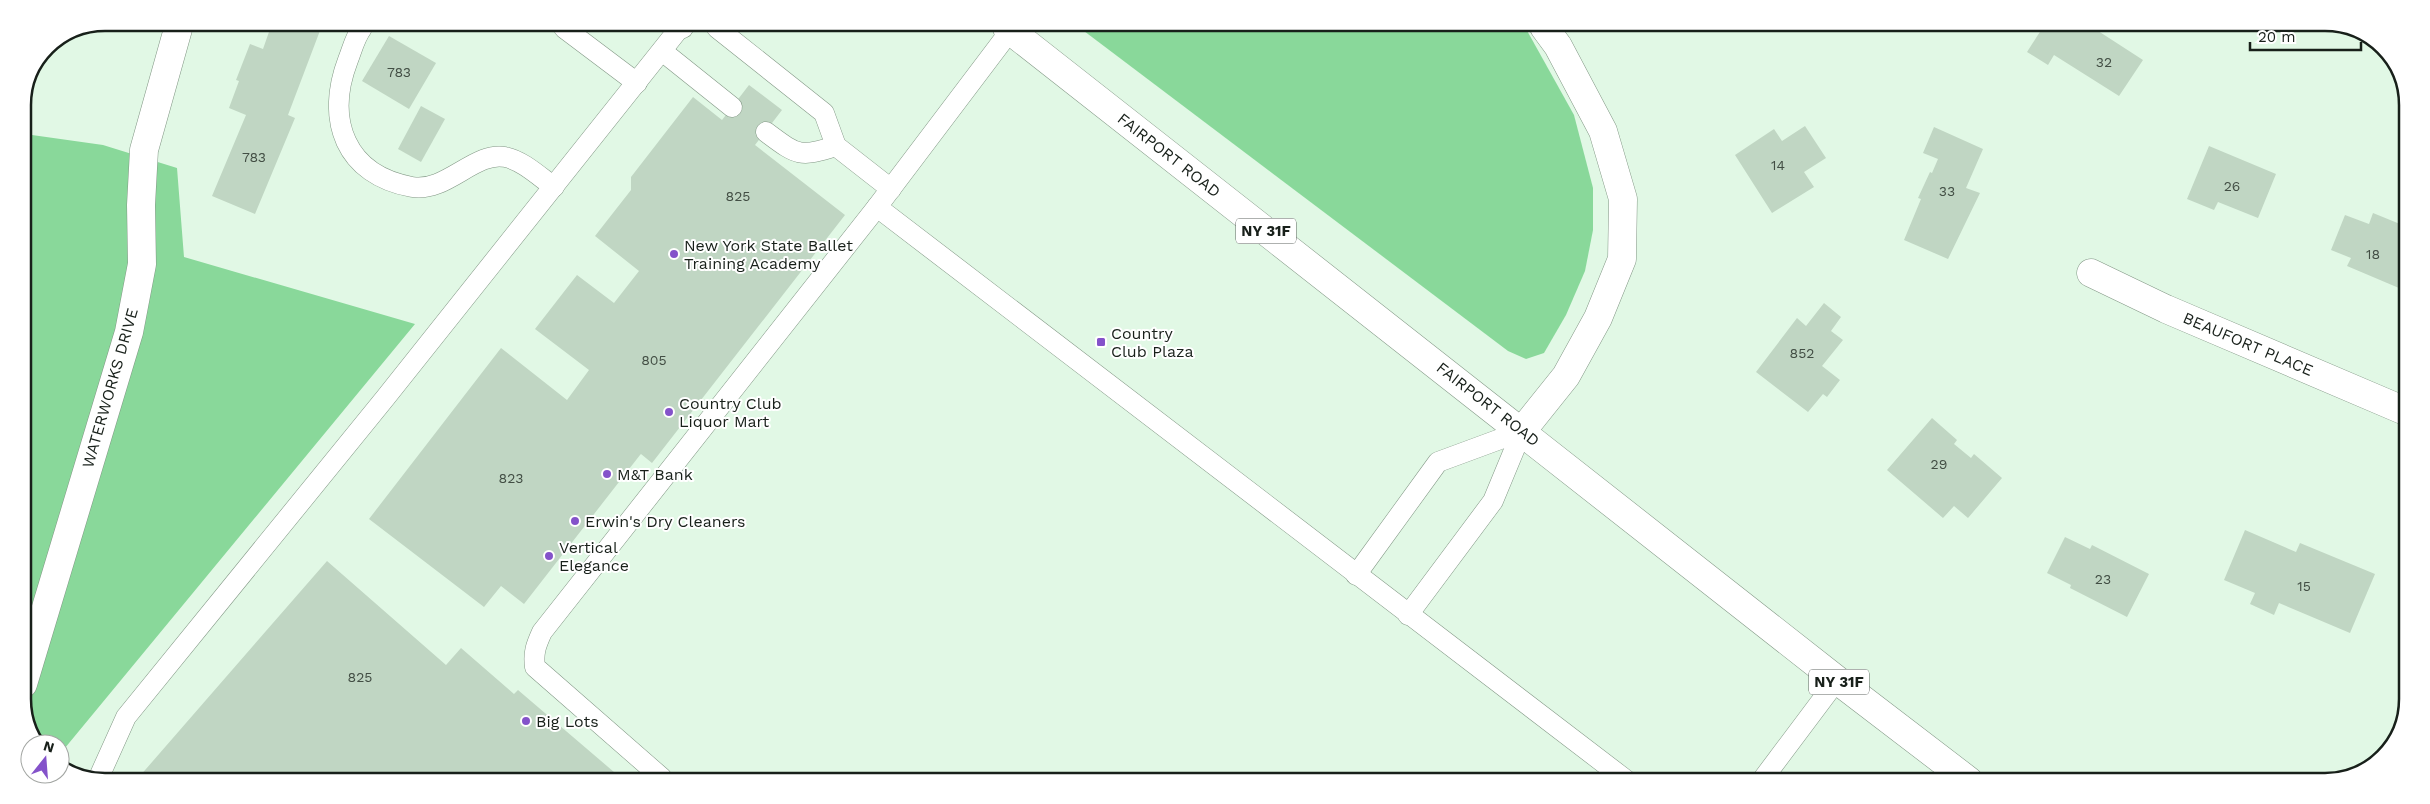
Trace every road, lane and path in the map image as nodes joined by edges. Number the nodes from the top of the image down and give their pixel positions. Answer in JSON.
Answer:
{"nodes":[{"id":1,"x":177,"y":31,"type":"edge"},
{"id":2,"x":361,"y":31,"type":"edge"},
{"id":3,"x":568,"y":31,"type":"edge"},
{"id":4,"x":677,"y":31,"type":"edge"},
{"id":5,"x":721,"y":31,"type":"edge"},
{"id":6,"x":1007,"y":31,"type":"edge"},
{"id":7,"x":1011,"y":31,"type":"edge"},
{"id":8,"x":1546,"y":31,"type":"edge"},
{"id":9,"x":662,"y":51,"type":"junction"},
{"id":10,"x":637,"y":82,"type":"junction"},
{"id":11,"x":732,"y":106,"type":"dead end"},
{"id":12,"x":766,"y":132,"type":"dead end"},
{"id":13,"x":836,"y":146,"type":"junction"},
{"id":14,"x":554,"y":187,"type":"junction"},
{"id":15,"x":891,"y":189,"type":"junction"},
{"id":16,"x":877,"y":208,"type":"junction"},
{"id":17,"x":2091,"y":273,"type":"dead end"},
{"id":18,"x":2399,"y":408,"type":"edge"},
{"id":19,"x":1522,"y":431,"type":"junction"},
{"id":20,"x":1356,"y":575,"type":"junction"},
{"id":21,"x":1408,"y":616,"type":"junction"},
{"id":22,"x":31,"y":657,"type":"edge"},
{"id":23,"x":1837,"y":680,"type":"junction"},
{"id":24,"x":101,"y":773,"type":"edge"},
{"id":25,"x":656,"y":773,"type":"edge"},
{"id":26,"x":1617,"y":773,"type":"edge"},
{"id":27,"x":1767,"y":773,"type":"edge"},
{"id":28,"x":1959,"y":773,"type":"edge"}],
"edges":[{"from":1,"to":22,"type":"street","name":"WATERWORKS DRIVE"},
{"from":2,"to":14,"type":"lane"},
{"from":3,"to":10,"type":"lane"},
{"from":4,"to":9,"type":"lane"},
{"from":5,"to":13,"type":"lane"},
{"from":6,"to":15,"type":"lane"},
{"from":7,"to":19,"type":"street","name":"FAIRPORT ROAD","number":"NY 31F"},
{"from":8,"to":19,"type":"street"},
{"from":9,"to":10,"type":"lane"},
{"from":9,"to":11,"type":"lane"},
{"from":10,"to":14,"type":"lane"},
{"from":12,"to":13,"type":"lane"},
{"from":13,"to":15,"type":"lane"},
{"from":14,"to":24,"type":"lane"},
{"from":15,"to":16,"type":"lane"},
{"from":16,"to":20,"type":"lane"},
{"from":16,"to":25,"type":"lane"},
{"from":17,"to":18,"type":"street","name":"BEAUFORT PLACE"},
{"from":19,"to":20,"type":"lane"},
{"from":19,"to":21,"type":"lane"},
{"from":19,"to":23,"type":"street","name":"FAIRPORT ROAD","number":"NY 31F"},
{"from":20,"to":21,"type":"lane"},
{"from":21,"to":26,"type":"lane"},
{"from":23,"to":27,"type":"lane"},
{"from":23,"to":28,"type":"street","name":"FAIRPORT ROAD","number":"NY 31F"}]}
